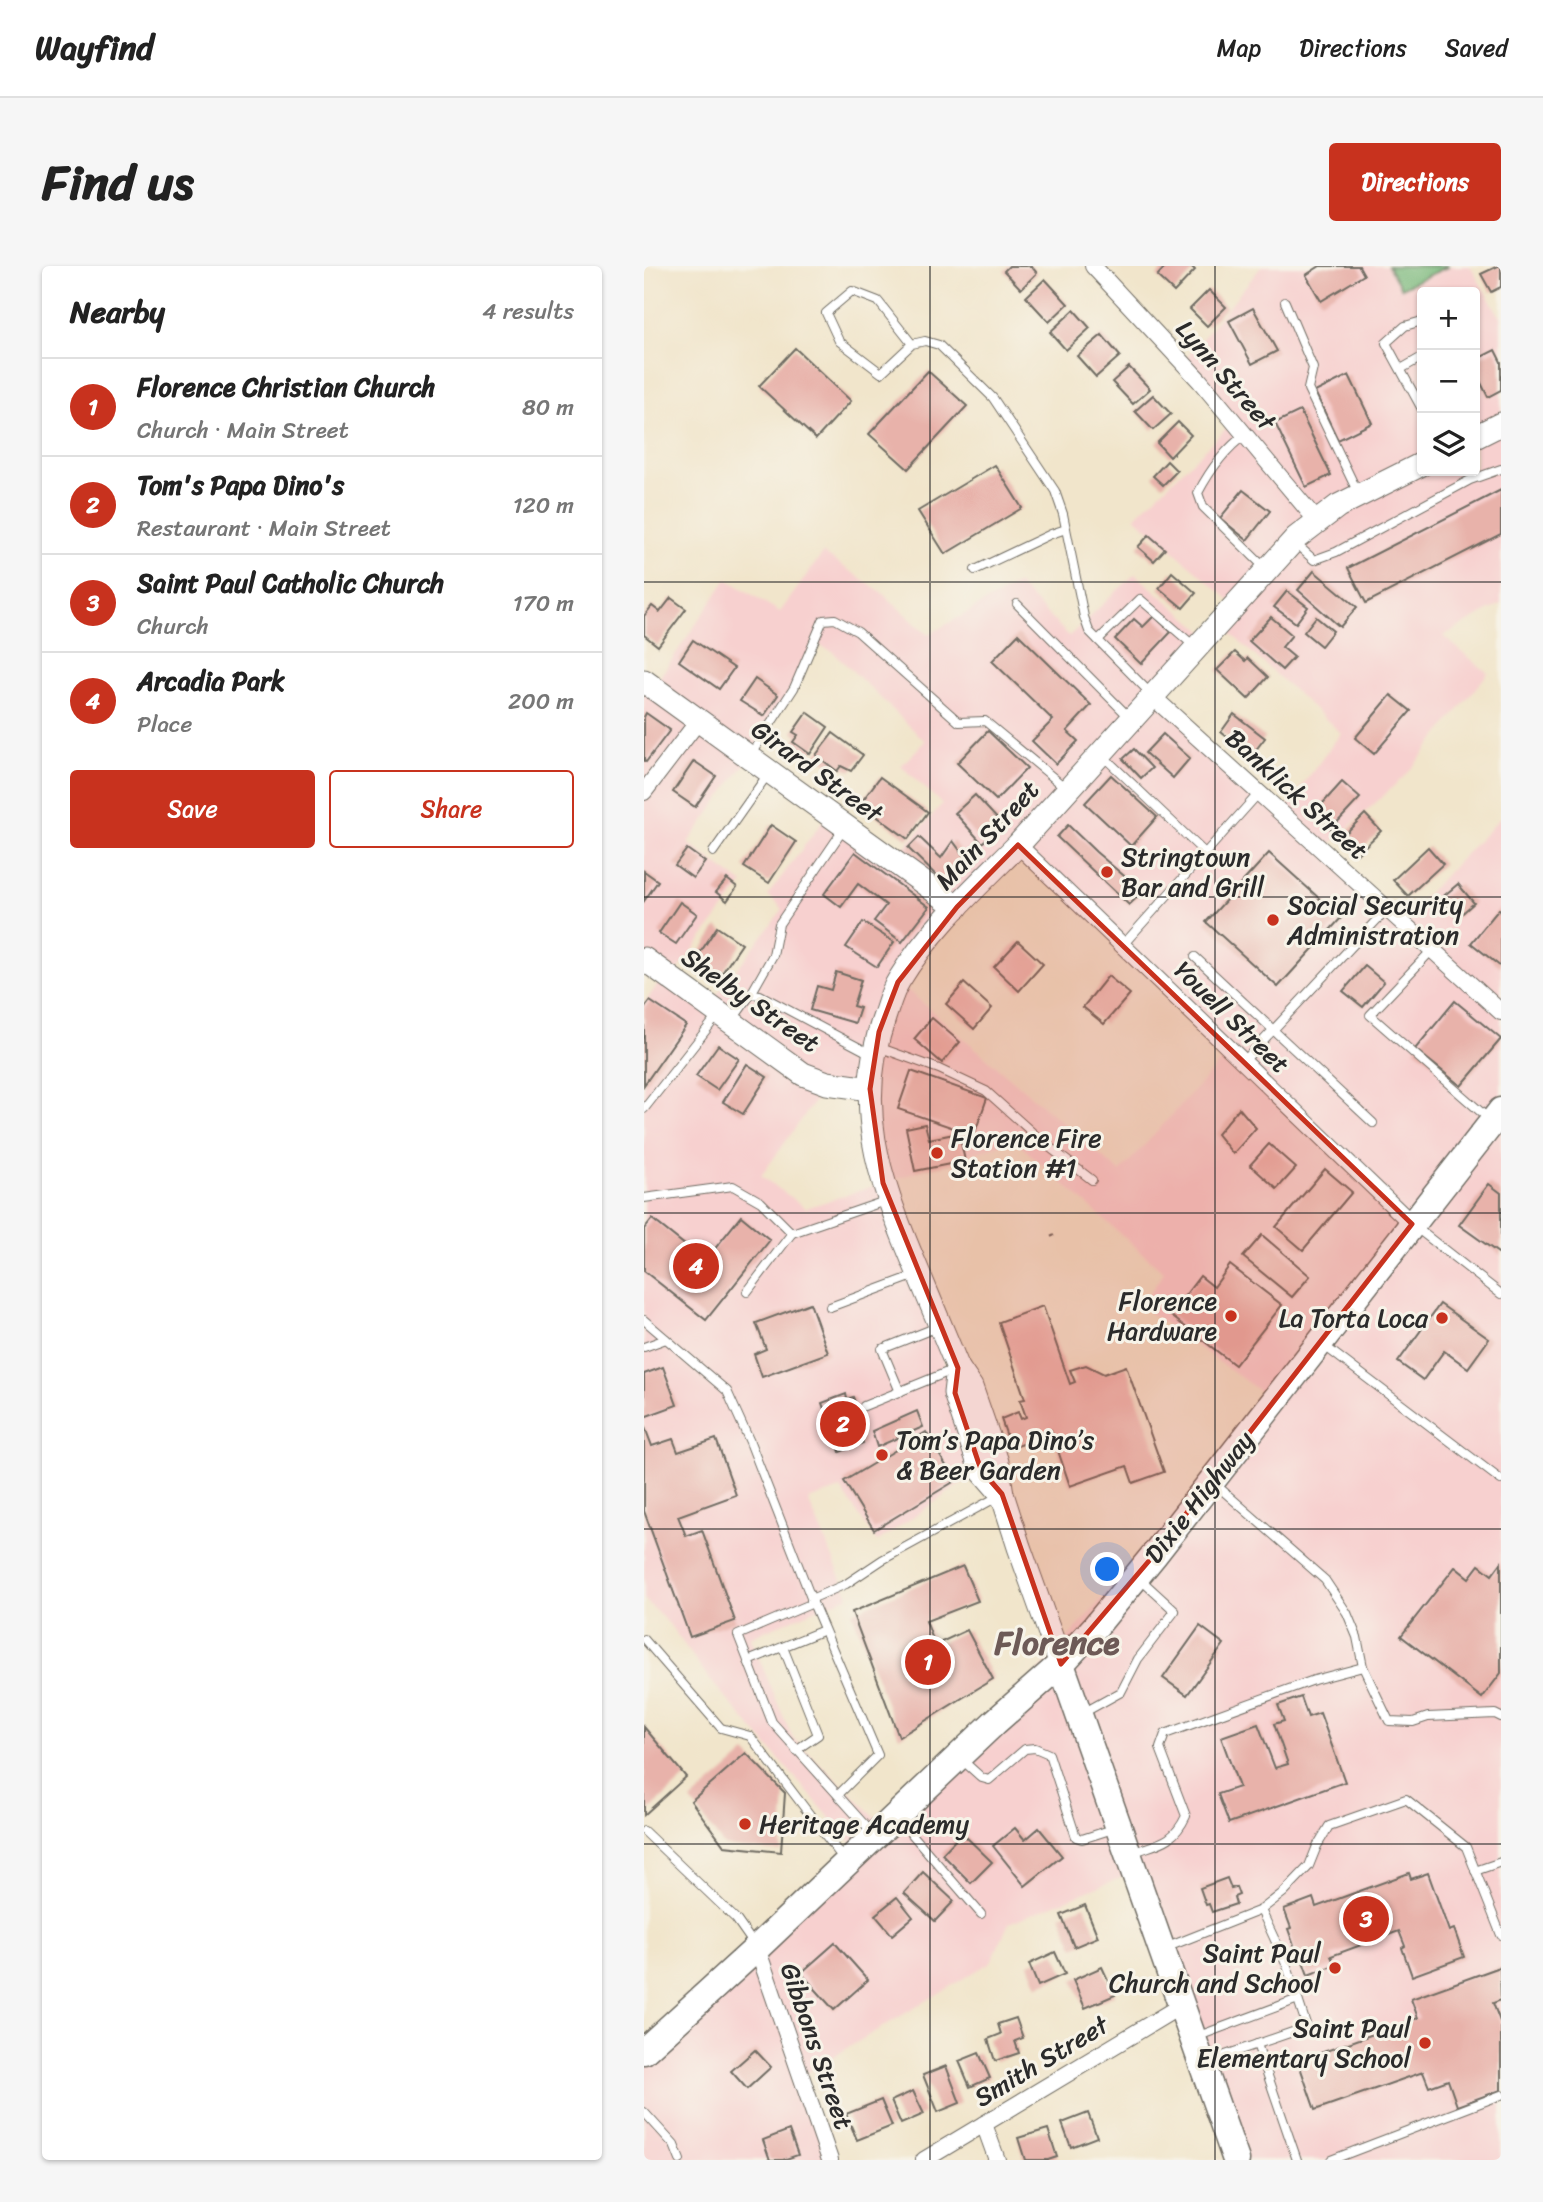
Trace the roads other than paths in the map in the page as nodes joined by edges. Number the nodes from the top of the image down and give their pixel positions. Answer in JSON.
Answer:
{"nodes":[{"id":1,"x":1093,"y":266,"type":"edge"},
{"id":2,"x":1286,"y":302,"type":"dead end"},
{"id":3,"x":1417,"y":322,"type":"edge"},
{"id":4,"x":912,"y":344,"type":"junction"},
{"id":5,"x":1417,"y":360,"type":"edge"},
{"id":6,"x":1401,"y":369,"type":"junction"},
{"id":7,"x":1417,"y":399,"type":"edge"},
{"id":8,"x":1500,"y":427,"type":"edge"},
{"id":9,"x":1245,"y":434,"type":"junction"},
{"id":10,"x":1480,"y":435,"type":"edge"},
{"id":11,"x":1417,"y":467,"type":"edge"},
{"id":12,"x":1501,"y":469,"type":"edge"},
{"id":13,"x":1359,"y":496,"type":"junction"},
{"id":14,"x":1317,"y":521,"type":"junction"},
{"id":15,"x":1066,"y":529,"type":"junction"},
{"id":16,"x":1293,"y":541,"type":"junction"},
{"id":17,"x":975,"y":570,"type":"dead end"},
{"id":18,"x":1267,"y":570,"type":"junction"},
{"id":19,"x":1017,"y":604,"type":"dead end"},
{"id":20,"x":1098,"y":640,"type":"junction"},
{"id":21,"x":1197,"y":648,"type":"junction"},
{"id":22,"x":644,"y":681,"type":"edge"},
{"id":23,"x":1153,"y":697,"type":"junction"},
{"id":24,"x":699,"y":720,"type":"junction"},
{"id":25,"x":1132,"y":720,"type":"junction"},
{"id":26,"x":1101,"y":754,"type":"junction"},
{"id":27,"x":750,"y":757,"type":"junction"},
{"id":28,"x":770,"y":772,"type":"junction"},
{"id":29,"x":1068,"y":790,"type":"junction"},
{"id":30,"x":644,"y":792,"type":"edge"},
{"id":31,"x":1259,"y":793,"type":"junction"},
{"id":32,"x":845,"y":827,"type":"junction"},
{"id":33,"x":1018,"y":845,"type":"junction"},
{"id":34,"x":713,"y":852,"type":"dead end"},
{"id":35,"x":1205,"y":853,"type":"junction"},
{"id":36,"x":957,"y":907,"type":"junction"},
{"id":37,"x":1387,"y":909,"type":"junction"},
{"id":38,"x":1122,"y":946,"type":"junction"},
{"id":39,"x":1432,"y":950,"type":"junction"},
{"id":40,"x":1195,"y":957,"type":"dead end"},
{"id":41,"x":644,"y":959,"type":"edge"},
{"id":42,"x":751,"y":994,"type":"junction"},
{"id":43,"x":1501,"y":1012,"type":"edge"},
{"id":44,"x":725,"y":1017,"type":"junction"},
{"id":45,"x":1275,"y":1030,"type":"junction"},
{"id":46,"x":875,"y":1051,"type":"junction"},
{"id":47,"x":1243,"y":1062,"type":"junction"},
{"id":48,"x":870,"y":1089,"type":"junction"},
{"id":49,"x":644,"y":1109,"type":"edge"},
{"id":50,"x":1497,"y":1116,"type":"edge"},
{"id":51,"x":1373,"y":1123,"type":"dead end"},
{"id":52,"x":1092,"y":1180,"type":"dead end"},
{"id":53,"x":644,"y":1198,"type":"edge"},
{"id":54,"x":888,"y":1200,"type":"junction"},
{"id":55,"x":1412,"y":1224,"type":"junction"},
{"id":56,"x":792,"y":1233,"type":"junction"},
{"id":57,"x":919,"y":1274,"type":"junction"},
{"id":58,"x":747,"y":1292,"type":"dead end"},
{"id":59,"x":1501,"y":1294,"type":"edge"},
{"id":60,"x":830,"y":1307,"type":"dead end"},
{"id":61,"x":644,"y":1320,"type":"edge"},
{"id":62,"x":940,"y":1326,"type":"junction"},
{"id":63,"x":666,"y":1339,"type":"junction"},
{"id":64,"x":1320,"y":1342,"type":"junction"},
{"id":65,"x":644,"y":1347,"type":"edge"},
{"id":66,"x":958,"y":1368,"type":"junction"},
{"id":67,"x":900,"y":1392,"type":"junction"},
{"id":68,"x":864,"y":1406,"type":"dead end"},
{"id":69,"x":1501,"y":1480,"type":"edge"},
{"id":70,"x":1212,"y":1481,"type":"junction"},
{"id":71,"x":1002,"y":1494,"type":"junction"},
{"id":72,"x":1137,"y":1576,"type":"junction"},
{"id":73,"x":812,"y":1601,"type":"junction"},
{"id":74,"x":824,"y":1630,"type":"junction"},
{"id":75,"x":644,"y":1639,"type":"edge"},
{"id":76,"x":783,"y":1647,"type":"junction"},
{"id":77,"x":748,"y":1661,"type":"junction"},
{"id":78,"x":1061,"y":1664,"type":"junction"},
{"id":79,"x":1363,"y":1668,"type":"junction"},
{"id":80,"x":1079,"y":1715,"type":"junction"},
{"id":81,"x":1501,"y":1717,"type":"edge"},
{"id":82,"x":796,"y":1750,"type":"junction"},
{"id":83,"x":958,"y":1757,"type":"junction"},
{"id":84,"x":838,"y":1795,"type":"junction"},
{"id":85,"x":896,"y":1816,"type":"junction"},
{"id":86,"x":1119,"y":1827,"type":"junction"},
{"id":87,"x":644,"y":1832,"type":"edge"},
{"id":88,"x":875,"y":1836,"type":"junction"},
{"id":89,"x":1129,"y":1854,"type":"junction"},
{"id":90,"x":1501,"y":1862,"type":"edge"},
{"id":91,"x":846,"y":1863,"type":"junction"},
{"id":92,"x":1475,"y":1871,"type":"junction"},
{"id":93,"x":1261,"y":1910,"type":"junction"},
{"id":94,"x":981,"y":1914,"type":"dead end"},
{"id":95,"x":1501,"y":1935,"type":"edge"},
{"id":96,"x":757,"y":1948,"type":"junction"},
{"id":97,"x":1163,"y":1949,"type":"junction"},
{"id":98,"x":1298,"y":1999,"type":"junction"},
{"id":99,"x":1182,"y":2005,"type":"junction"},
{"id":100,"x":1193,"y":2038,"type":"junction"},
{"id":101,"x":650,"y":2043,"type":"edge"},
{"id":102,"x":1257,"y":2044,"type":"junction"},
{"id":103,"x":1202,"y":2063,"type":"junction"},
{"id":104,"x":1501,"y":2095,"type":"edge"},
{"id":105,"x":644,"y":2112,"type":"edge"},
{"id":106,"x":984,"y":2124,"type":"junction"},
{"id":107,"x":680,"y":2160,"type":"edge"},
{"id":108,"x":830,"y":2160,"type":"edge"},
{"id":109,"x":924,"y":2160,"type":"edge"},
{"id":110,"x":998,"y":2160,"type":"edge"},
{"id":111,"x":1236,"y":2160,"type":"edge"},
{"id":112,"x":1297,"y":2160,"type":"edge"},
{"id":113,"x":1332,"y":2160,"type":"edge"}],
"edges":[{"from":1,"to":9,"type":"street","name":"Lynn Street"},
{"from":2,"to":13,"type":"lane"},
{"from":3,"to":6,"type":"lane"},
{"from":4,"to":4,"type":"lane"},
{"from":4,"to":15,"type":"lane"},
{"from":5,"to":6,"type":"lane"},
{"from":6,"to":7,"type":"lane"},
{"from":8,"to":10,"type":"street"},
{"from":9,"to":14,"type":"street","name":"Lynn Street"},
{"from":9,"to":18,"type":"lane"},
{"from":11,"to":13,"type":"street","name":"Main Street"},
{"from":12,"to":16,"type":"lane"},
{"from":13,"to":14,"type":"street","name":"Main Street"},
{"from":14,"to":16,"type":"street","name":"Main Street"},
{"from":15,"to":17,"type":"lane"},
{"from":15,"to":20,"type":"lane"},
{"from":16,"to":18,"type":"street","name":"Main Street"},
{"from":18,"to":21,"type":"street","name":"Main Street"},
{"from":19,"to":25,"type":"lane"},
{"from":20,"to":21,"type":"lane"},
{"from":20,"to":23,"type":"lane"},
{"from":21,"to":23,"type":"street","name":"Main Street"},
{"from":22,"to":24,"type":"street","name":"Girard Street"},
{"from":23,"to":25,"type":"street","name":"Main Street"},
{"from":23,"to":31,"type":"street","name":"Banklick Street"},
{"from":24,"to":27,"type":"street","name":"Girard Street"},
{"from":24,"to":30,"type":"street"},
{"from":25,"to":26,"type":"street","name":"Main Street"},
{"from":26,"to":29,"type":"street","name":"Main Street"},
{"from":26,"to":35,"type":"lane"},
{"from":27,"to":28,"type":"street","name":"Girard Street"},
{"from":27,"to":29,"type":"lane"},
{"from":28,"to":32,"type":"street","name":"Girard Street"},
{"from":28,"to":34,"type":"lane"},
{"from":29,"to":33,"type":"street","name":"Main Street"},
{"from":31,"to":35,"type":"lane"},
{"from":31,"to":37,"type":"street","name":"Banklick Street"},
{"from":32,"to":36,"type":"street","name":"Girard Street"},
{"from":32,"to":42,"type":"lane"},
{"from":33,"to":36,"type":"street","name":"Main Street"},
{"from":33,"to":38,"type":"street","name":"Youell Street"},
{"from":35,"to":38,"type":"lane"},
{"from":36,"to":46,"type":"street","name":"Main Street"},
{"from":37,"to":39,"type":"street","name":"Banklick Street"},
{"from":37,"to":45,"type":"lane"},
{"from":38,"to":47,"type":"street","name":"Youell Street"},
{"from":39,"to":43,"type":"street","name":"Banklick Street"},
{"from":39,"to":50,"type":"lane"},
{"from":40,"to":45,"type":"lane"},
{"from":41,"to":44,"type":"street","name":"Shelby Street"},
{"from":42,"to":44,"type":"lane"},
{"from":42,"to":46,"type":"lane"},
{"from":44,"to":48,"type":"street","name":"Shelby Street"},
{"from":44,"to":49,"type":"lane"},
{"from":45,"to":47,"type":"lane"},
{"from":45,"to":51,"type":"lane"},
{"from":46,"to":48,"type":"street","name":"Main Street"},
{"from":46,"to":52,"type":"lane"},
{"from":47,"to":55,"type":"street","name":"Youell Street"},
{"from":48,"to":54,"type":"street","name":"Main Street"},
{"from":50,"to":55,"type":"main road","name":"Dixie Highway"},
{"from":53,"to":56,"type":"lane"},
{"from":54,"to":56,"type":"lane"},
{"from":54,"to":57,"type":"street","name":"Main Street"},
{"from":55,"to":59,"type":"lane"},
{"from":55,"to":64,"type":"main road","name":"Dixie Highway"},
{"from":56,"to":58,"type":"lane"},
{"from":57,"to":60,"type":"lane"},
{"from":57,"to":62,"type":"street","name":"Main Street"},
{"from":61,"to":63,"type":"lane"},
{"from":62,"to":66,"type":"street","name":"Main Street"},
{"from":62,"to":67,"type":"lane"},
{"from":63,"to":65,"type":"lane"},
{"from":63,"to":73,"type":"lane"},
{"from":64,"to":69,"type":"lane"},
{"from":64,"to":70,"type":"main road","name":"Dixie Highway"},
{"from":66,"to":67,"type":"lane"},
{"from":66,"to":71,"type":"street","name":"Main Street"},
{"from":67,"to":68,"type":"lane"},
{"from":70,"to":72,"type":"main road","name":"Dixie Highway"},
{"from":70,"to":79,"type":"lane"},
{"from":71,"to":73,"type":"lane"},
{"from":71,"to":78,"type":"street","name":"Main Street"},
{"from":72,"to":78,"type":"main road","name":"Dixie Highway"},
{"from":72,"to":80,"type":"lane"},
{"from":73,"to":74,"type":"lane"},
{"from":73,"to":77,"type":"lane"},
{"from":74,"to":76,"type":"lane"},
{"from":74,"to":84,"type":"lane"},
{"from":75,"to":91,"type":"lane"},
{"from":76,"to":77,"type":"lane"},
{"from":76,"to":82,"type":"lane"},
{"from":77,"to":82,"type":"lane"},
{"from":78,"to":80,"type":"main road"},
{"from":78,"to":83,"type":"main road","name":"Dixie Highway"},
{"from":79,"to":81,"type":"lane"},
{"from":79,"to":89,"type":"lane"},
{"from":80,"to":86,"type":"main road"},
{"from":82,"to":84,"type":"lane"},
{"from":83,"to":85,"type":"main road","name":"Dixie Highway"},
{"from":83,"to":86,"type":"lane"},
{"from":84,"to":88,"type":"lane"},
{"from":85,"to":88,"type":"main road","name":"Dixie Highway"},
{"from":85,"to":94,"type":"lane"},
{"from":86,"to":89,"type":"main road"},
{"from":87,"to":96,"type":"lane"},
{"from":88,"to":91,"type":"main road","name":"Dixie Highway"},
{"from":89,"to":97,"type":"main road"},
{"from":90,"to":92,"type":"lane"},
{"from":91,"to":96,"type":"main road","name":"Dixie Highway"},
{"from":92,"to":93,"type":"lane"},
{"from":92,"to":95,"type":"lane"},
{"from":93,"to":97,"type":"lane"},
{"from":93,"to":98,"type":"lane"},
{"from":96,"to":101,"type":"main road","name":"Dixie Highway"},
{"from":96,"to":108,"type":"street","name":"Gibbons Street"},
{"from":97,"to":99,"type":"main road"},
{"from":98,"to":100,"type":"lane"},
{"from":98,"to":102,"type":"lane"},
{"from":99,"to":100,"type":"main road"},
{"from":99,"to":106,"type":"street","name":"Smith Street"},
{"from":100,"to":103,"type":"main road"},
{"from":102,"to":103,"type":"lane"},
{"from":102,"to":112,"type":"lane"},
{"from":103,"to":111,"type":"main road"},
{"from":104,"to":113,"type":"lane"},
{"from":105,"to":107,"type":"lane"},
{"from":106,"to":109,"type":"street","name":"Smith Street"},
{"from":106,"to":110,"type":"street"}]}
